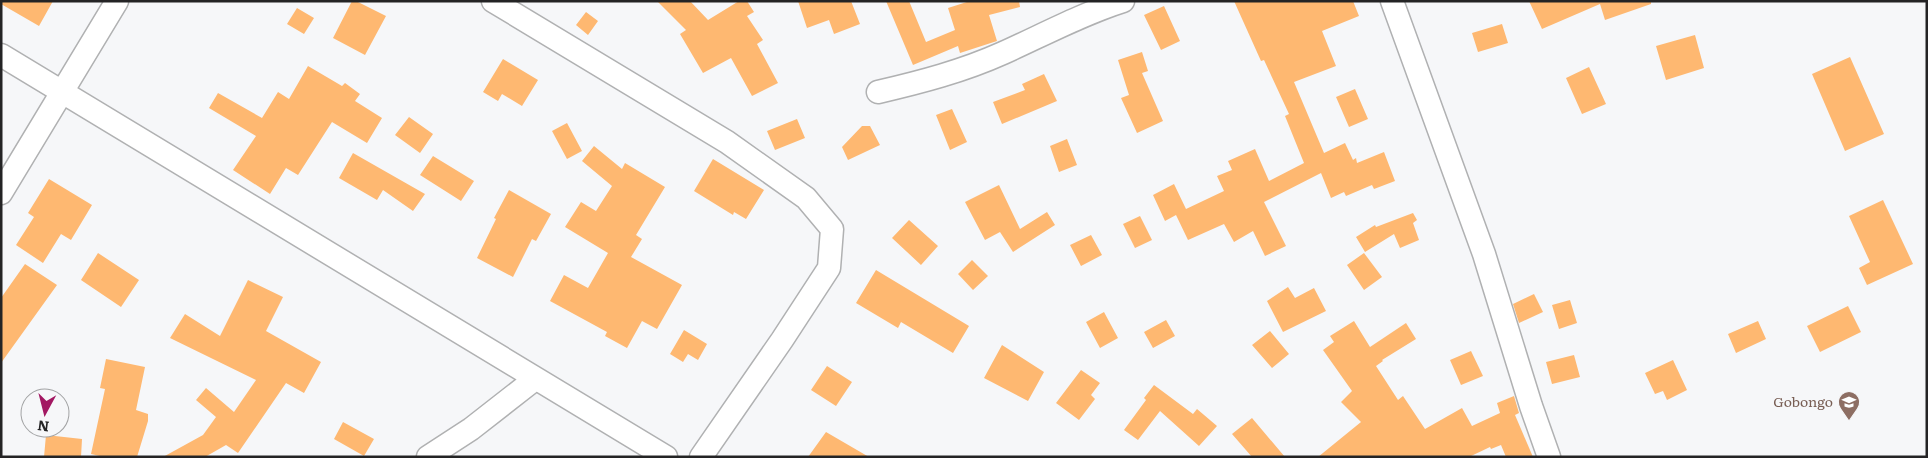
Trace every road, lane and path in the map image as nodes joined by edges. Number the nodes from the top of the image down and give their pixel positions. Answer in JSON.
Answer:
{"nodes":[{"id":1,"x":117,"y":1,"type":"edge"},
{"id":2,"x":1123,"y":1,"type":"edge"},
{"id":3,"x":1392,"y":1,"type":"edge"},
{"id":4,"x":501,"y":3,"type":"edge"},
{"id":5,"x":1,"y":55,"type":"edge"},
{"id":6,"x":62,"y":92,"type":"junction"},
{"id":7,"x":878,"y":92,"type":"dead end"},
{"id":8,"x":1,"y":193,"type":"edge"},
{"id":9,"x":535,"y":379,"type":"junction"},
{"id":10,"x":428,"y":457,"type":"edge"},
{"id":11,"x":666,"y":457,"type":"edge"},
{"id":12,"x":700,"y":457,"type":"edge"},
{"id":13,"x":1549,"y":457,"type":"edge"}],
"edges":[{"from":1,"to":6,"type":"street"},
{"from":2,"to":7,"type":"street"},
{"from":3,"to":13,"type":"street"},
{"from":4,"to":12,"type":"street"},
{"from":5,"to":6,"type":"street"},
{"from":6,"to":8,"type":"street"},
{"from":6,"to":9,"type":"street"},
{"from":9,"to":10,"type":"street"},
{"from":9,"to":11,"type":"street"}]}
